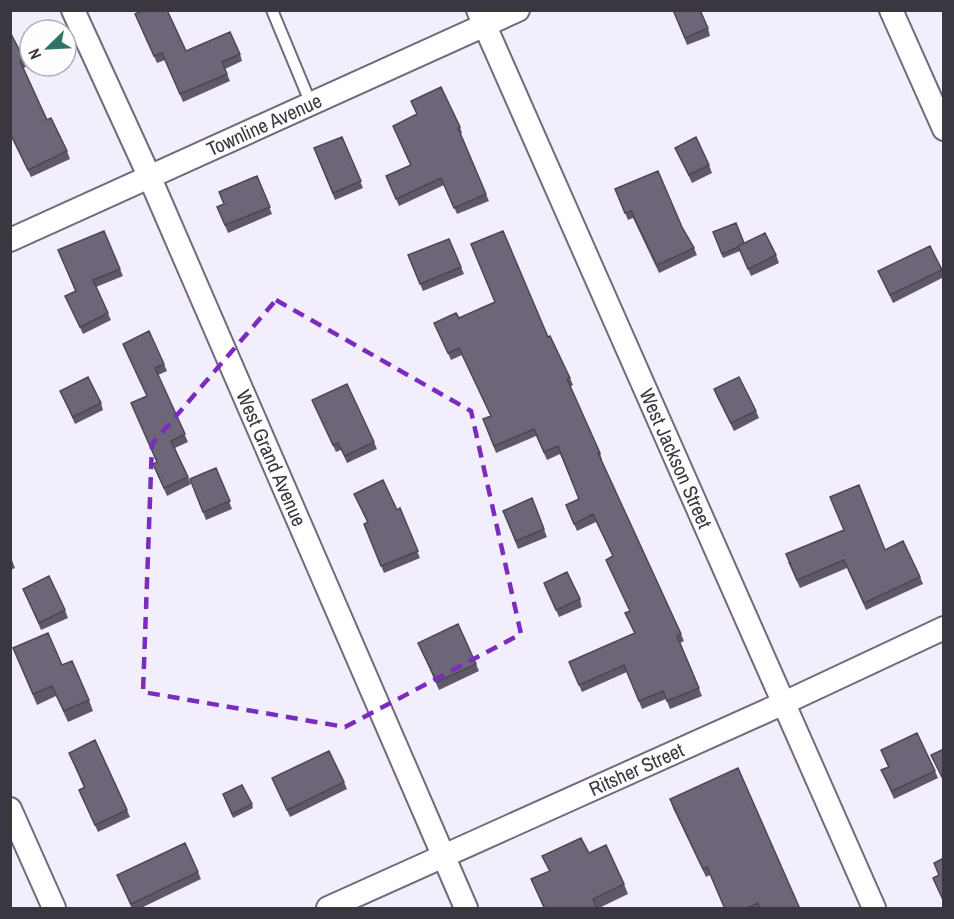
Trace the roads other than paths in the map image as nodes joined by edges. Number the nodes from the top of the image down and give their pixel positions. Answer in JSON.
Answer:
{"nodes":[{"id":1,"x":73,"y":10,"type":"edge"},
{"id":2,"x":272,"y":10,"type":"edge"},
{"id":3,"x":518,"y":10,"type":"edge"},
{"id":4,"x":891,"y":10,"type":"edge"},
{"id":5,"x":482,"y":18,"type":"edge"},
{"id":6,"x":311,"y":105,"type":"junction"},
{"id":7,"x":944,"y":129,"type":"edge"},
{"id":8,"x":150,"y":178,"type":"junction"},
{"id":9,"x":10,"y":240,"type":"edge"},
{"id":10,"x":944,"y":627,"type":"edge"},
{"id":11,"x":784,"y":703,"type":"junction"},
{"id":12,"x":10,"y":809,"type":"edge"},
{"id":13,"x":444,"y":856,"type":"junction"},
{"id":14,"x":54,"y":909,"type":"edge"},
{"id":15,"x":328,"y":909,"type":"edge"},
{"id":16,"x":466,"y":909,"type":"edge"},
{"id":17,"x":874,"y":909,"type":"edge"}],
"edges":[{"from":1,"to":8,"type":"street","name":"West Grand Avenue"},
{"from":2,"to":6,"type":"lane"},
{"from":3,"to":5,"type":"street","name":"Townline Avenue"},
{"from":4,"to":7,"type":"street"},
{"from":5,"to":6,"type":"street","name":"Townline Avenue"},
{"from":5,"to":11,"type":"street","name":"West Jackson Street"},
{"from":6,"to":8,"type":"street","name":"Townline Avenue"},
{"from":8,"to":9,"type":"street","name":"Townline Avenue"},
{"from":8,"to":13,"type":"street","name":"West Grand Avenue"},
{"from":10,"to":11,"type":"street","name":"Ritsher Street"},
{"from":11,"to":13,"type":"street","name":"Ritsher Street"},
{"from":11,"to":17,"type":"street","name":"West Jackson Street"},
{"from":12,"to":14,"type":"street"},
{"from":13,"to":15,"type":"street","name":"Ritsher Street"},
{"from":13,"to":16,"type":"street","name":"West Grand Avenue"}]}
